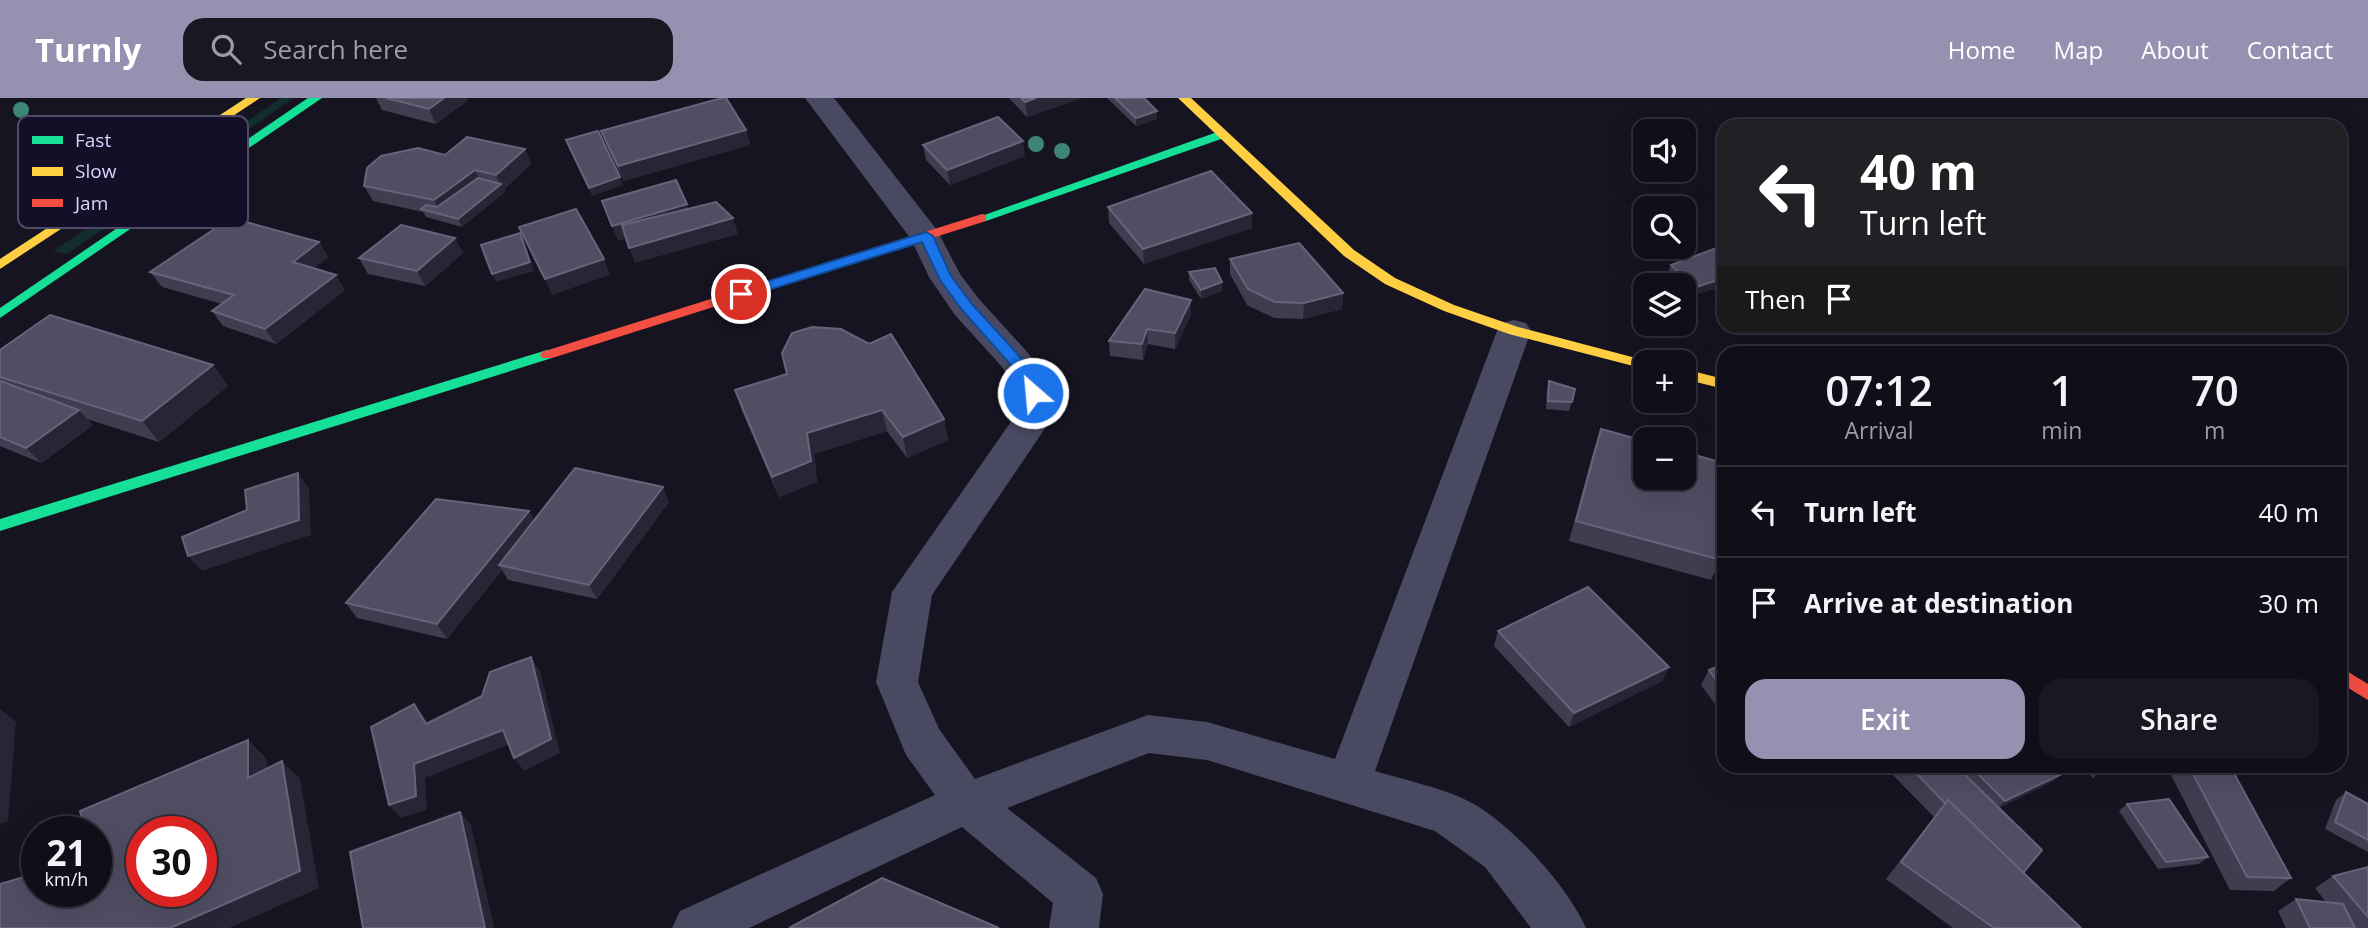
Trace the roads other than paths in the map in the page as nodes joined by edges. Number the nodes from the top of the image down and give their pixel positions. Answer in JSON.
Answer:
{"nodes":[{"id":1,"x":254,"y":98,"type":"edge"},
{"id":2,"x":316,"y":98,"type":"edge"},
{"id":3,"x":819,"y":98,"type":"edge"},
{"id":4,"x":1184,"y":98,"type":"edge"},
{"id":5,"x":227,"y":116,"type":"edge"},
{"id":6,"x":1220,"y":135,"type":"junction"},
{"id":7,"x":248,"y":144,"type":"edge"},
{"id":8,"x":56,"y":228,"type":"edge"},
{"id":9,"x":126,"y":228,"type":"edge"},
{"id":10,"x":926,"y":236,"type":"junction"},
{"id":11,"x":0,"y":265,"type":"edge"},
{"id":12,"x":0,"y":314,"type":"edge"},
{"id":13,"x":1514,"y":331,"type":"junction"},
{"id":14,"x":1633,"y":361,"type":"edge"},
{"id":15,"x":1696,"y":376,"type":"edge"},
{"id":16,"x":1717,"y":382,"type":"edge"},
{"id":17,"x":0,"y":525,"type":"edge"},
{"id":18,"x":2347,"y":679,"type":"edge"},
{"id":19,"x":2368,"y":694,"type":"edge"},
{"id":20,"x":1348,"y":784,"type":"junction"},
{"id":21,"x":966,"y":803,"type":"junction"},
{"id":22,"x":696,"y":928,"type":"edge"},
{"id":23,"x":1074,"y":928,"type":"edge"},
{"id":24,"x":1561,"y":928,"type":"edge"}],
"edges":[{"from":1,"to":5,"type":"street"},
{"from":2,"to":7,"type":"street"},
{"from":3,"to":10,"type":"street"},
{"from":4,"to":6,"type":"street"},
{"from":6,"to":10,"type":"street"},
{"from":6,"to":13,"type":"street"},
{"from":8,"to":11,"type":"street"},
{"from":9,"to":12,"type":"street"},
{"from":10,"to":17,"type":"street"},
{"from":10,"to":21,"type":"street"},
{"from":13,"to":14,"type":"street"},
{"from":13,"to":20,"type":"street"},
{"from":15,"to":16,"type":"street"},
{"from":18,"to":19,"type":"street"},
{"from":20,"to":21,"type":"street"},
{"from":20,"to":24,"type":"street"},
{"from":21,"to":22,"type":"street"},
{"from":21,"to":23,"type":"street"}]}
